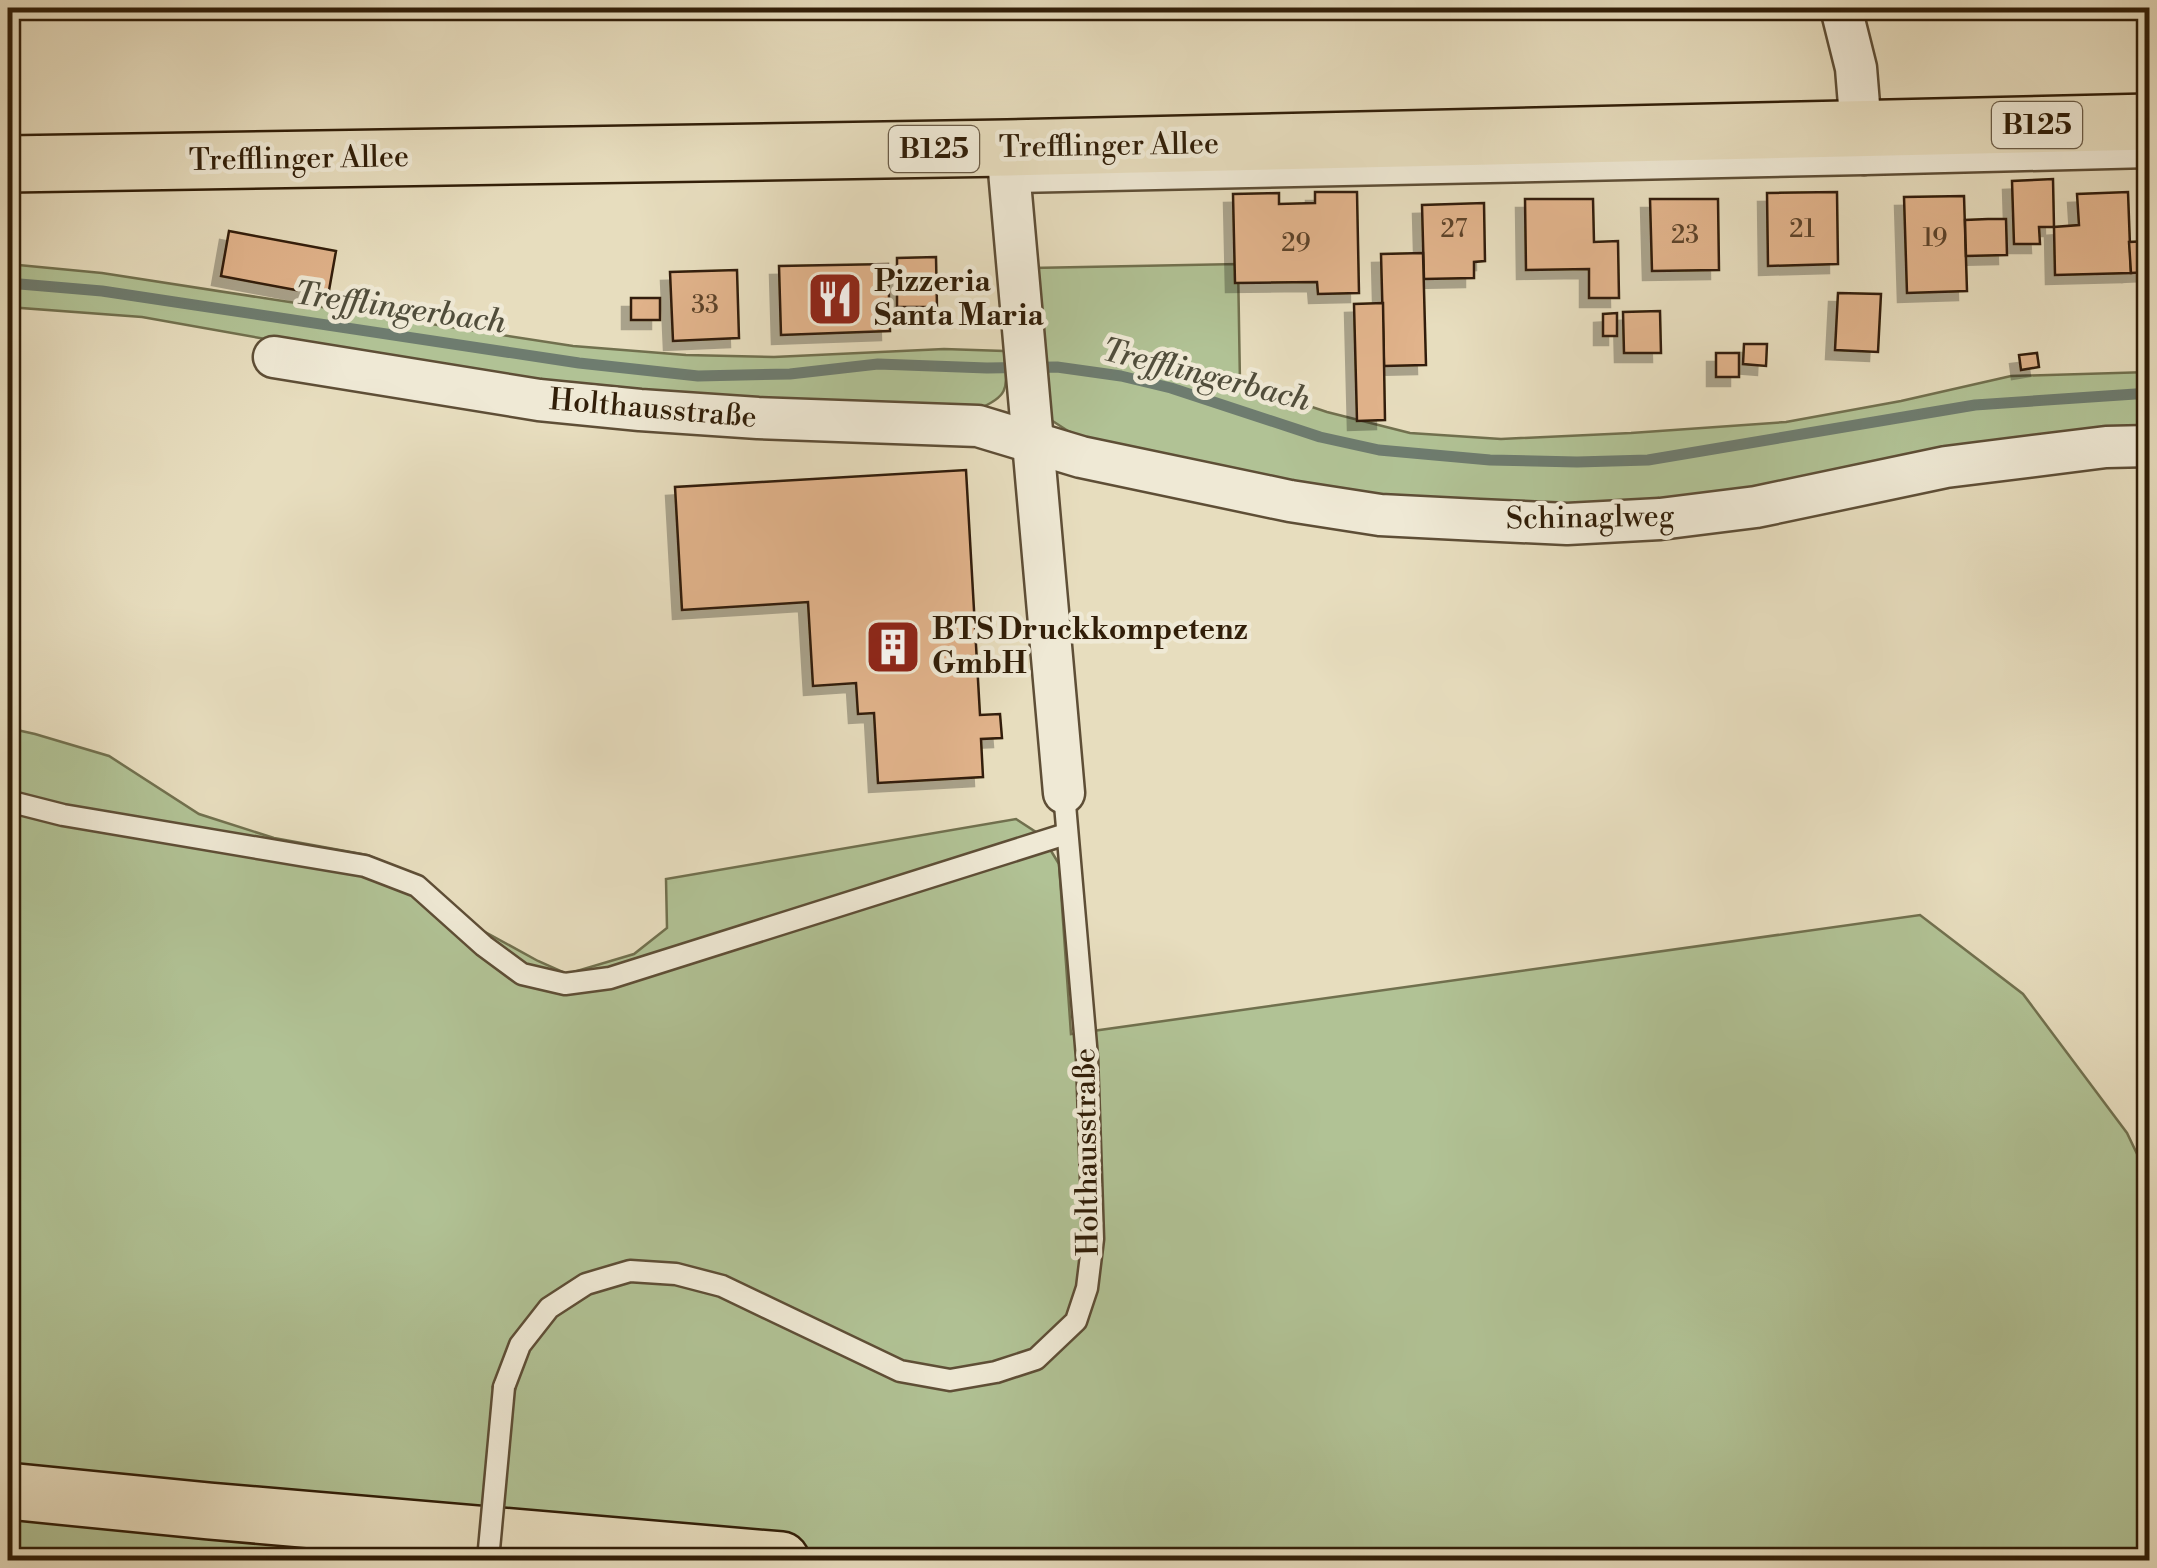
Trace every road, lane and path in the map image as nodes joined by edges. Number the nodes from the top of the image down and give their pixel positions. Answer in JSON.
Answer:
{"nodes":[{"id":1,"x":1841,"y":8,"type":"edge"},
{"id":2,"x":2150,"y":122,"type":"edge"},
{"id":3,"x":1861,"y":132,"type":"junction"},
{"id":4,"x":2150,"y":157,"type":"edge"},
{"id":5,"x":8,"y":164,"type":"edge"},
{"id":6,"x":1008,"y":165,"type":"junction"},
{"id":7,"x":274,"y":357,"type":"dead end"},
{"id":8,"x":1033,"y":442,"type":"junction"},
{"id":9,"x":2150,"y":446,"type":"edge"},
{"id":10,"x":1064,"y":793,"type":"joint"},
{"id":11,"x":8,"y":801,"type":"edge"},
{"id":12,"x":1066,"y":834,"type":"junction"},
{"id":13,"x":8,"y":1491,"type":"edge"},
{"id":14,"x":488,"y":1560,"type":"edge"},
{"id":15,"x":780,"y":1560,"type":"edge"}],
"edges":[{"from":1,"to":3,"type":"street"},
{"from":2,"to":3,"type":"main road","name":"Trefflinger Allee","number":"B125"},
{"from":3,"to":4,"type":"lane"},
{"from":3,"to":6,"type":"main road","name":"Trefflinger Allee","number":"B125"},
{"from":5,"to":6,"type":"main road","name":"Trefflinger Allee","number":"B125"},
{"from":6,"to":8,"type":"street","name":"Holthausstraße"},
{"from":7,"to":8,"type":"street","name":"Holthausstraße"},
{"from":8,"to":9,"type":"street","name":"Schinaglweg"},
{"from":8,"to":10,"type":"street","name":"Holthausstraße"},
{"from":10,"to":12,"type":"lane","name":"Holthausstraße"},
{"from":11,"to":12,"type":"lane"},
{"from":12,"to":14,"type":"lane","name":"Holthausstraße","bridge":true},
{"from":13,"to":15,"type":"main road"}]}
